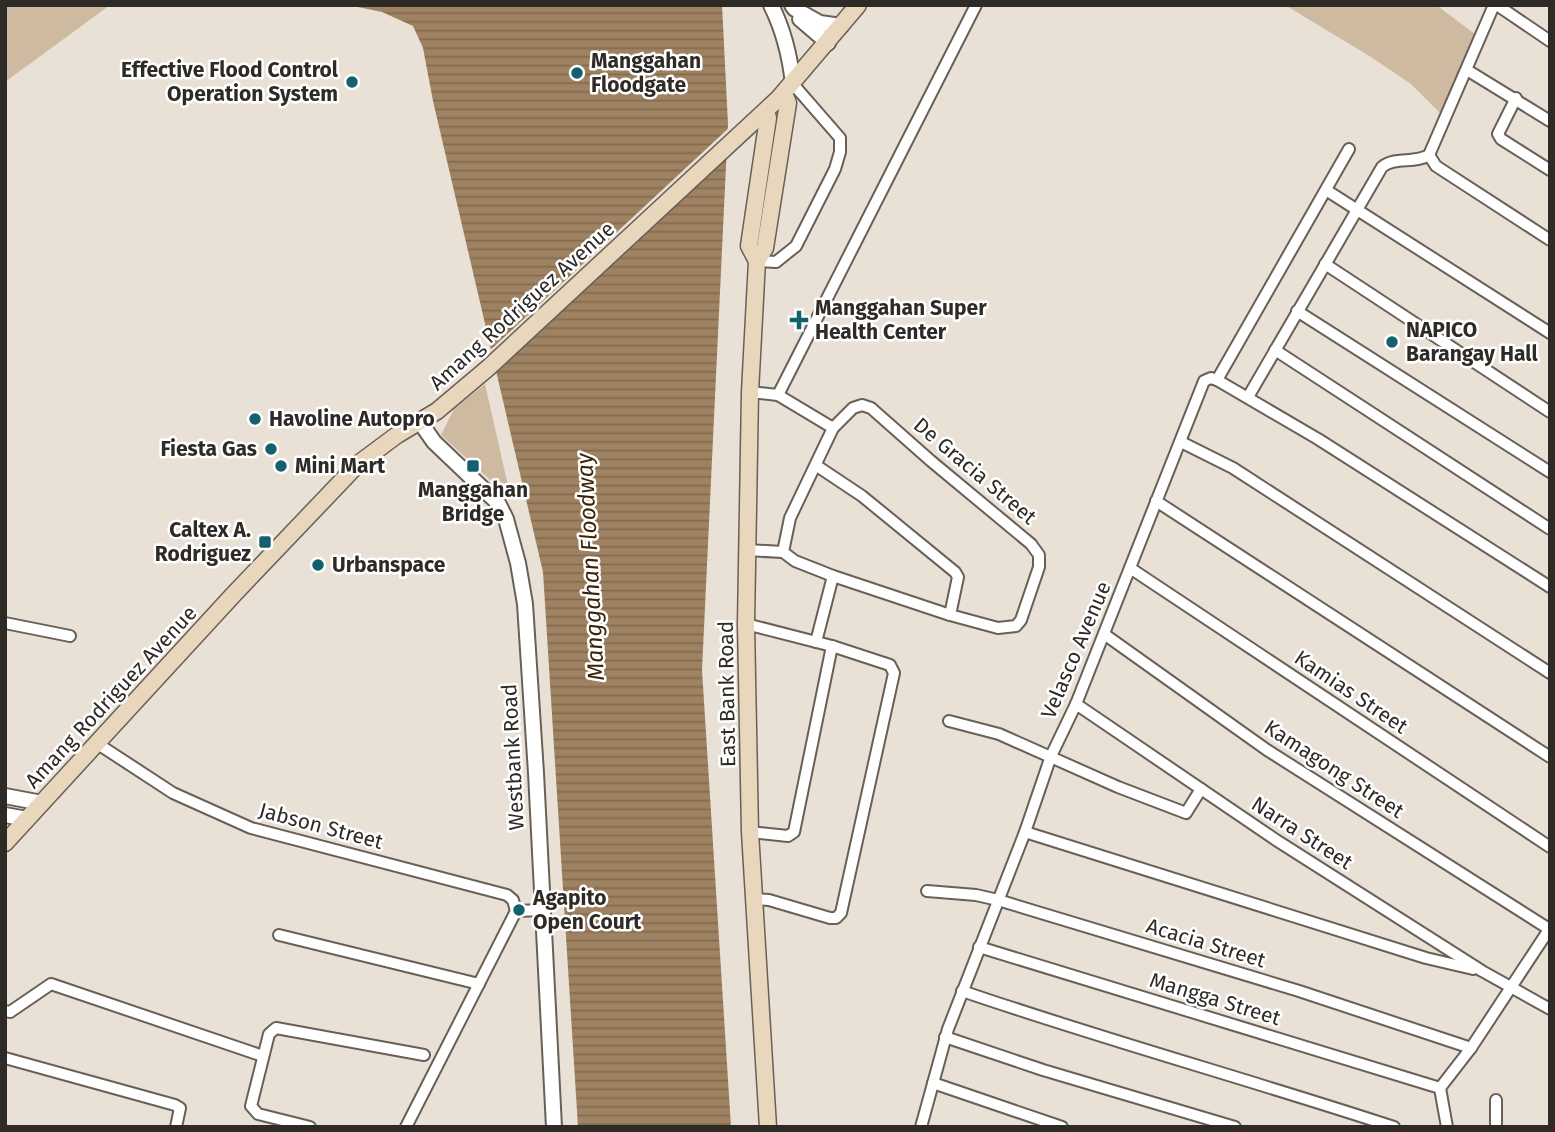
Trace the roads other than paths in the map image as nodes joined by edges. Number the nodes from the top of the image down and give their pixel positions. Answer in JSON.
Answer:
{"nodes":[{"id":1,"x":771,"y":5,"type":"edge"},
{"id":2,"x":858,"y":5,"type":"edge"},
{"id":3,"x":976,"y":5,"type":"edge"},
{"id":4,"x":1495,"y":5,"type":"edge"},
{"id":5,"x":796,"y":11,"type":"edge"},
{"id":6,"x":780,"y":23,"type":"junction"},
{"id":7,"x":841,"y":26,"type":"junction"},
{"id":8,"x":1550,"y":41,"type":"edge"},
{"id":9,"x":828,"y":43,"type":"junction"},
{"id":10,"x":1467,"y":70,"type":"junction"},
{"id":11,"x":788,"y":89,"type":"junction"},
{"id":12,"x":1516,"y":98,"type":"junction"},
{"id":13,"x":766,"y":111,"type":"junction"},
{"id":14,"x":1550,"y":121,"type":"edge"},
{"id":15,"x":1349,"y":149,"type":"dead end"},
{"id":16,"x":1429,"y":155,"type":"junction"},
{"id":17,"x":1550,"y":170,"type":"edge"},
{"id":18,"x":1326,"y":190,"type":"junction"},
{"id":19,"x":1357,"y":210,"type":"junction"},
{"id":20,"x":1550,"y":240,"type":"edge"},
{"id":21,"x":757,"y":261,"type":"junction"},
{"id":22,"x":1325,"y":264,"type":"junction"},
{"id":23,"x":1297,"y":311,"type":"junction"},
{"id":24,"x":1550,"y":333,"type":"edge"},
{"id":25,"x":1275,"y":350,"type":"junction"},
{"id":26,"x":1217,"y":380,"type":"junction"},
{"id":27,"x":750,"y":392,"type":"junction"},
{"id":28,"x":778,"y":395,"type":"junction"},
{"id":29,"x":1248,"y":397,"type":"junction"},
{"id":30,"x":1550,"y":412,"type":"edge"},
{"id":31,"x":420,"y":422,"type":"junction"},
{"id":32,"x":833,"y":428,"type":"junction"},
{"id":33,"x":1181,"y":442,"type":"junction"},
{"id":34,"x":817,"y":466,"type":"junction"},
{"id":35,"x":1550,"y":472,"type":"edge"},
{"id":36,"x":1156,"y":501,"type":"junction"},
{"id":37,"x":1550,"y":529,"type":"edge"},
{"id":38,"x":746,"y":550,"type":"junction"},
{"id":39,"x":783,"y":552,"type":"junction"},
{"id":40,"x":1130,"y":568,"type":"junction"},
{"id":41,"x":833,"y":576,"type":"junction"},
{"id":42,"x":1550,"y":587,"type":"edge"},
{"id":43,"x":950,"y":615,"type":"junction"},
{"id":44,"x":5,"y":624,"type":"edge"},
{"id":45,"x":746,"y":624,"type":"junction"},
{"id":46,"x":1104,"y":634,"type":"junction"},
{"id":47,"x":70,"y":636,"type":"dead end"},
{"id":48,"x":816,"y":642,"type":"junction"},
{"id":49,"x":832,"y":646,"type":"junction"},
{"id":50,"x":1550,"y":673,"type":"edge"},
{"id":51,"x":1076,"y":704,"type":"junction"},
{"id":52,"x":949,"y":721,"type":"dead end"},
{"id":53,"x":98,"y":744,"type":"junction"},
{"id":54,"x":1051,"y":756,"type":"junction"},
{"id":55,"x":1550,"y":757,"type":"edge"},
{"id":56,"x":1201,"y":789,"type":"junction"},
{"id":57,"x":5,"y":796,"type":"edge"},
{"id":58,"x":42,"y":803,"type":"junction"},
{"id":59,"x":5,"y":815,"type":"edge"},
{"id":60,"x":27,"y":819,"type":"junction"},
{"id":61,"x":750,"y":832,"type":"junction"},
{"id":62,"x":1025,"y":832,"type":"junction"},
{"id":63,"x":5,"y":843,"type":"edge"},
{"id":64,"x":1550,"y":847,"type":"edge"},
{"id":65,"x":927,"y":891,"type":"dead end"},
{"id":66,"x":754,"y":899,"type":"junction"},
{"id":67,"x":998,"y":900,"type":"junction"},
{"id":68,"x":542,"y":910,"type":"junction"},
{"id":69,"x":516,"y":911,"type":"junction"},
{"id":70,"x":1549,"y":929,"type":"edge"},
{"id":71,"x":279,"y":935,"type":"dead end"},
{"id":72,"x":1539,"y":946,"type":"junction"},
{"id":73,"x":979,"y":947,"type":"junction"},
{"id":74,"x":1550,"y":952,"type":"edge"},
{"id":75,"x":1482,"y":971,"type":"junction"},
{"id":76,"x":479,"y":984,"type":"junction"},
{"id":77,"x":1511,"y":988,"type":"junction"},
{"id":78,"x":962,"y":991,"type":"junction"},
{"id":79,"x":1550,"y":1009,"type":"edge"},
{"id":80,"x":5,"y":1011,"type":"edge"},
{"id":81,"x":945,"y":1037,"type":"junction"},
{"id":82,"x":1471,"y":1048,"type":"junction"},
{"id":83,"x":424,"y":1055,"type":"dead end"},
{"id":84,"x":263,"y":1056,"type":"junction"},
{"id":85,"x":5,"y":1058,"type":"edge"},
{"id":86,"x":933,"y":1083,"type":"junction"},
{"id":87,"x":1440,"y":1088,"type":"junction"},
{"id":88,"x":1496,"y":1100,"type":"dead end"},
{"id":89,"x":176,"y":1127,"type":"edge"},
{"id":90,"x":310,"y":1127,"type":"edge"},
{"id":91,"x":406,"y":1127,"type":"edge"},
{"id":92,"x":554,"y":1127,"type":"edge"},
{"id":93,"x":768,"y":1127,"type":"edge"},
{"id":94,"x":921,"y":1127,"type":"edge"},
{"id":95,"x":1062,"y":1127,"type":"edge"},
{"id":96,"x":1234,"y":1127,"type":"edge"},
{"id":97,"x":1394,"y":1127,"type":"edge"},
{"id":98,"x":1447,"y":1127,"type":"edge"},
{"id":99,"x":1496,"y":1127,"type":"edge"}],
"edges":[{"from":1,"to":6,"type":"street"},
{"from":2,"to":7,"type":"main road","name":"Amang Rodriguez Avenue"},
{"from":3,"to":28,"type":"street"},
{"from":4,"to":8,"type":"street"},
{"from":4,"to":10,"type":"street"},
{"from":5,"to":6,"type":"street"},
{"from":5,"to":7,"type":"street"},
{"from":5,"to":9,"type":"street"},
{"from":6,"to":11,"type":"street"},
{"from":7,"to":9,"type":"main road","name":"Amang Rodriguez Avenue"},
{"from":9,"to":11,"type":"main road","name":"Amang Rodriguez Avenue"},
{"from":10,"to":12,"type":"street"},
{"from":10,"to":16,"type":"street"},
{"from":11,"to":13,"type":"main road","name":"Amang Rodriguez Avenue"},
{"from":11,"to":21,"type":"main road","name":"East Bank Road"},
{"from":11,"to":21,"type":"street"},
{"from":12,"to":14,"type":"street"},
{"from":12,"to":17,"type":"street"},
{"from":13,"to":21,"type":"main road","name":"East Bank Road"},
{"from":13,"to":31,"type":"main road","name":"Amang Rodriguez Avenue"},
{"from":15,"to":18,"type":"street"},
{"from":16,"to":19,"type":"street"},
{"from":16,"to":20,"type":"street"},
{"from":18,"to":19,"type":"street"},
{"from":18,"to":26,"type":"street"},
{"from":19,"to":22,"type":"street"},
{"from":19,"to":24,"type":"street"},
{"from":21,"to":27,"type":"main road","name":"East Bank Road"},
{"from":22,"to":23,"type":"street"},
{"from":22,"to":30,"type":"street"},
{"from":23,"to":25,"type":"street"},
{"from":23,"to":35,"type":"street"},
{"from":25,"to":29,"type":"street"},
{"from":25,"to":37,"type":"street"},
{"from":26,"to":29,"type":"street"},
{"from":26,"to":33,"type":"street","name":"Velasco Avenue"},
{"from":27,"to":28,"type":"street"},
{"from":27,"to":38,"type":"main road","name":"East Bank Road"},
{"from":28,"to":32,"type":"street"},
{"from":29,"to":42,"type":"street"},
{"from":31,"to":53,"type":"main road","name":"Amang Rodriguez Avenue"},
{"from":31,"to":68,"type":"street","name":"Westbank Road"},
{"from":32,"to":34,"type":"street","name":"De Gracia Street"},
{"from":32,"to":43,"type":"street","name":"De Gracia Street"},
{"from":33,"to":36,"type":"street","name":"Velasco Avenue"},
{"from":33,"to":50,"type":"street"},
{"from":34,"to":39,"type":"street","name":"De Gracia Street"},
{"from":34,"to":43,"type":"street"},
{"from":36,"to":40,"type":"street","name":"Velasco Avenue"},
{"from":36,"to":55,"type":"street"},
{"from":38,"to":39,"type":"street"},
{"from":38,"to":45,"type":"main road","name":"East Bank Road"},
{"from":39,"to":41,"type":"street","name":"De Gracia Street"},
{"from":40,"to":46,"type":"street","name":"Velasco Avenue"},
{"from":40,"to":64,"type":"street","name":"Kamias Street"},
{"from":41,"to":43,"type":"street","name":"De Gracia Street"},
{"from":41,"to":48,"type":"street"},
{"from":44,"to":47,"type":"street"},
{"from":45,"to":48,"type":"street"},
{"from":45,"to":61,"type":"main road","name":"East Bank Road"},
{"from":46,"to":51,"type":"street","name":"Velasco Avenue"},
{"from":46,"to":70,"type":"street","name":"Kamagong Street"},
{"from":48,"to":49,"type":"street"},
{"from":49,"to":61,"type":"street"},
{"from":49,"to":66,"type":"street"},
{"from":51,"to":54,"type":"street","name":"Velasco Avenue"},
{"from":51,"to":56,"type":"street","name":"Narra Street"},
{"from":52,"to":54,"type":"street"},
{"from":53,"to":58,"type":"main road","name":"Amang Rodriguez Avenue"},
{"from":53,"to":69,"type":"street","name":"Jabson Street"},
{"from":54,"to":56,"type":"street"},
{"from":54,"to":62,"type":"street","name":"Velasco Avenue"},
{"from":56,"to":75,"type":"street","name":"Narra Street"},
{"from":57,"to":58,"type":"street"},
{"from":58,"to":60,"type":"main road","name":"Amang Rodriguez Avenue"},
{"from":59,"to":60,"type":"street"},
{"from":60,"to":63,"type":"main road","name":"Amang Rodriguez Avenue"},
{"from":61,"to":66,"type":"main road","name":"East Bank Road"},
{"from":62,"to":67,"type":"street","name":"Velasco Avenue"},
{"from":62,"to":75,"type":"street"},
{"from":65,"to":67,"type":"street","name":"Acacia Street"},
{"from":66,"to":93,"type":"main road","name":"East Bank Road"},
{"from":67,"to":73,"type":"street","name":"Velasco Avenue"},
{"from":67,"to":82,"type":"street","name":"Acacia Street"},
{"from":68,"to":69,"type":"street"},
{"from":68,"to":92,"type":"street","name":"Westbank Road"},
{"from":69,"to":76,"type":"street"},
{"from":70,"to":72,"type":"street"},
{"from":71,"to":76,"type":"street"},
{"from":72,"to":74,"type":"street"},
{"from":72,"to":77,"type":"street"},
{"from":73,"to":78,"type":"street","name":"Velasco Avenue"},
{"from":73,"to":87,"type":"street","name":"Mangga Street"},
{"from":75,"to":77,"type":"street","name":"Narra Street"},
{"from":76,"to":91,"type":"street"},
{"from":77,"to":79,"type":"street","name":"Narra Street"},
{"from":77,"to":82,"type":"street"},
{"from":78,"to":81,"type":"street","name":"Velasco Avenue"},
{"from":78,"to":97,"type":"street"},
{"from":80,"to":84,"type":"street"},
{"from":81,"to":86,"type":"street","name":"Velasco Avenue"},
{"from":81,"to":96,"type":"street"},
{"from":82,"to":87,"type":"street"},
{"from":83,"to":84,"type":"street"},
{"from":84,"to":90,"type":"street"},
{"from":85,"to":89,"type":"street"},
{"from":86,"to":94,"type":"street","name":"Velasco Avenue"},
{"from":86,"to":95,"type":"street"},
{"from":87,"to":98,"type":"street"},
{"from":88,"to":99,"type":"street"}]}
